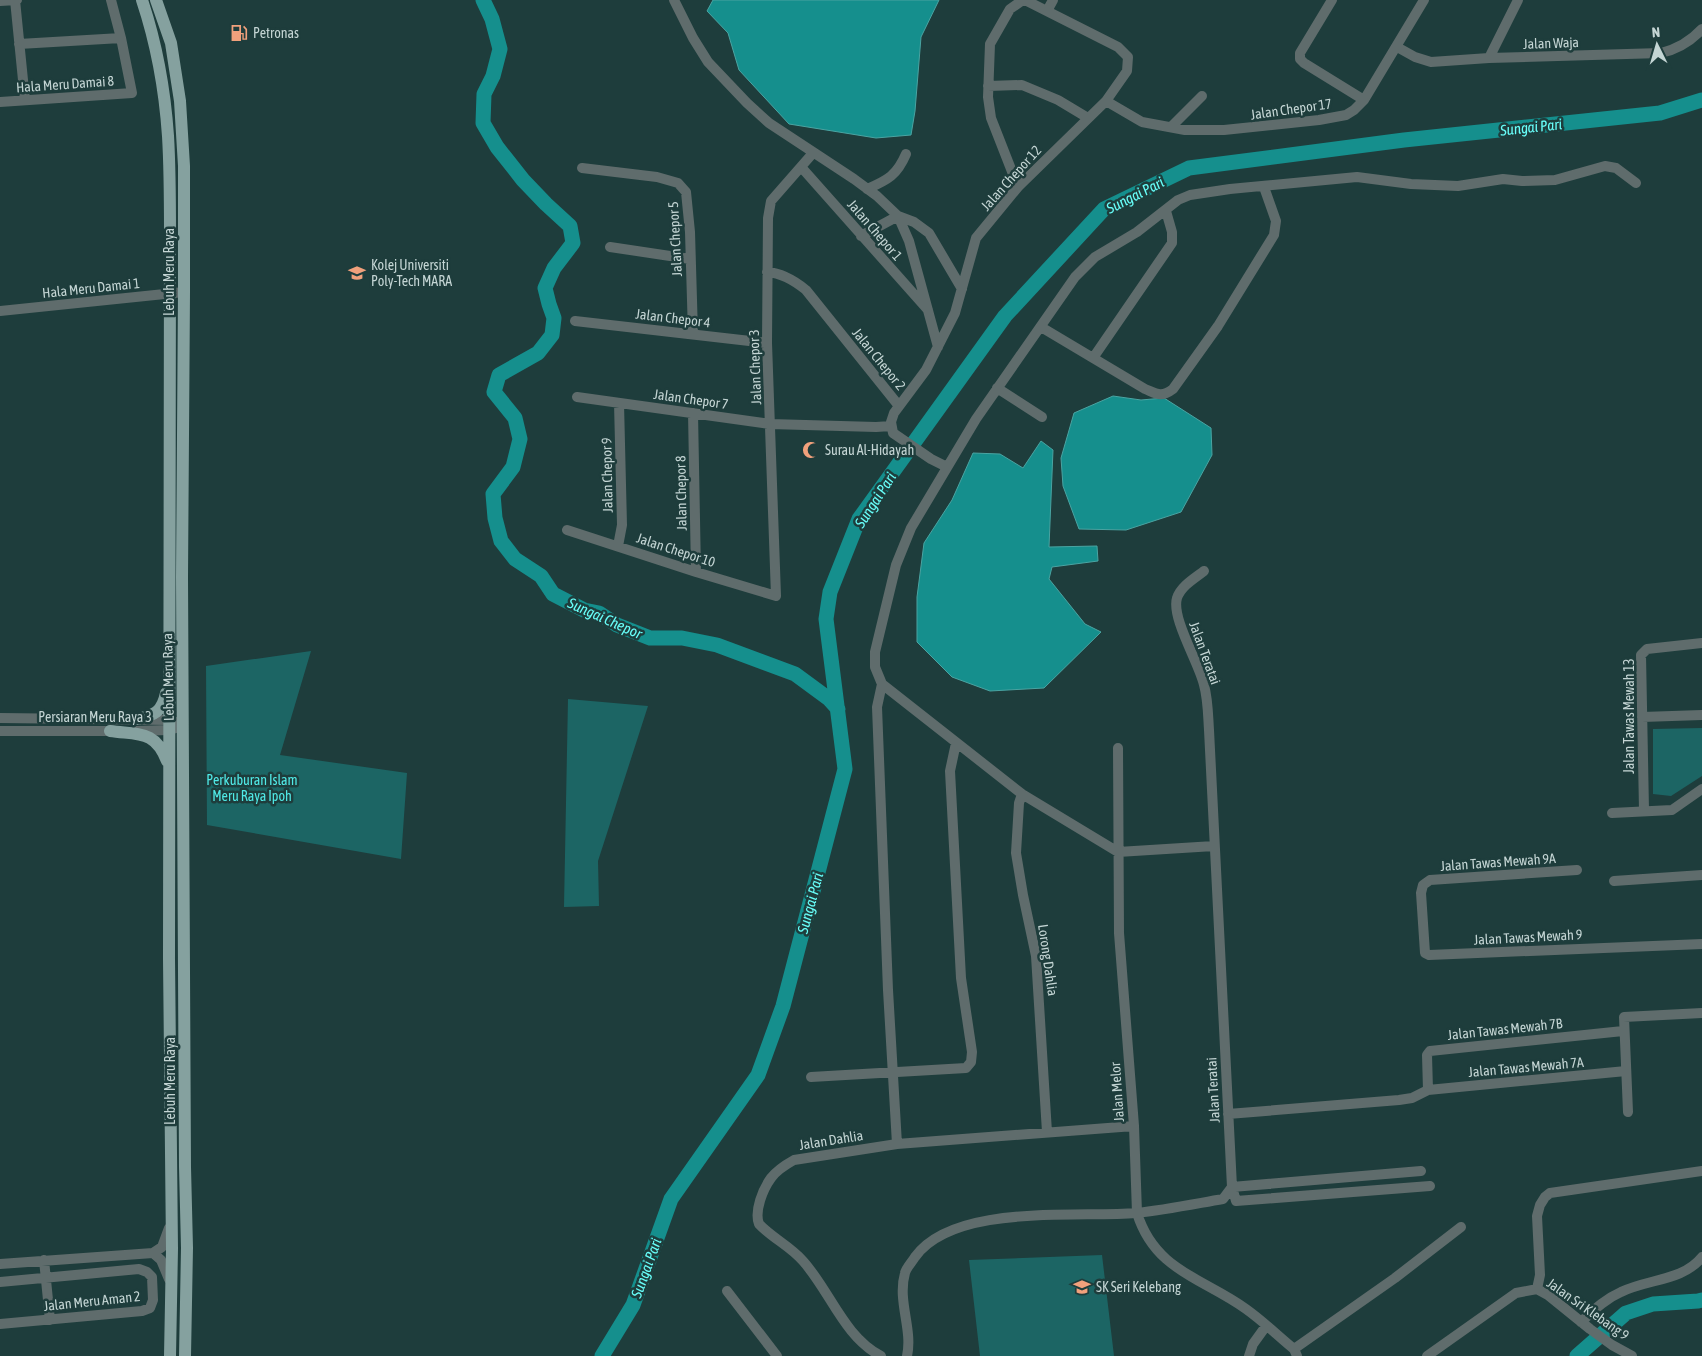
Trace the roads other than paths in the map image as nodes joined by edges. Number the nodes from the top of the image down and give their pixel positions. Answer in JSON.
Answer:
{"nodes":[{"id":1,"x":16,"y":0,"type":"edge"},
{"id":2,"x":111,"y":0,"type":"edge"},
{"id":3,"x":142,"y":0,"type":"edge"},
{"id":4,"x":156,"y":0,"type":"edge"},
{"id":5,"x":674,"y":0,"type":"edge"},
{"id":6,"x":1024,"y":0,"type":"edge"},
{"id":7,"x":1053,"y":0,"type":"edge"},
{"id":8,"x":1332,"y":0,"type":"edge"},
{"id":9,"x":1424,"y":0,"type":"edge"},
{"id":10,"x":1518,"y":0,"type":"edge"},
{"id":11,"x":0,"y":1,"type":"edge"},
{"id":12,"x":1047,"y":11,"type":"junction"},
{"id":13,"x":1702,"y":29,"type":"edge"},
{"id":14,"x":121,"y":38,"type":"junction"},
{"id":15,"x":19,"y":44,"type":"junction"},
{"id":16,"x":1397,"y":46,"type":"junction"},
{"id":17,"x":1489,"y":58,"type":"junction"},
{"id":18,"x":988,"y":86,"type":"junction"},
{"id":19,"x":1202,"y":96,"type":"dead end"},
{"id":20,"x":24,"y":100,"type":"junction"},
{"id":21,"x":1364,"y":100,"type":"junction"},
{"id":22,"x":1106,"y":101,"type":"junction"},
{"id":23,"x":0,"y":102,"type":"edge"},
{"id":24,"x":1088,"y":118,"type":"junction"},
{"id":25,"x":1171,"y":127,"type":"junction"},
{"id":26,"x":813,"y":154,"type":"junction"},
{"id":27,"x":906,"y":154,"type":"dead end"},
{"id":28,"x":582,"y":168,"type":"dead end"},
{"id":29,"x":802,"y":168,"type":"junction"},
{"id":30,"x":1636,"y":183,"type":"dead end"},
{"id":31,"x":1018,"y":187,"type":"junction"},
{"id":32,"x":1264,"y":187,"type":"junction"},
{"id":33,"x":867,"y":189,"type":"junction"},
{"id":34,"x":1166,"y":210,"type":"junction"},
{"id":35,"x":898,"y":216,"type":"junction"},
{"id":36,"x":860,"y":236,"type":"junction"},
{"id":37,"x":610,"y":247,"type":"dead end"},
{"id":38,"x":690,"y":259,"type":"junction"},
{"id":39,"x":767,"y":272,"type":"junction"},
{"id":40,"x":962,"y":288,"type":"junction"},
{"id":41,"x":184,"y":292,"type":"junction"},
{"id":42,"x":171,"y":293,"type":"junction"},
{"id":43,"x":928,"y":310,"type":"junction"},
{"id":44,"x":0,"y":311,"type":"edge"},
{"id":45,"x":576,"y":321,"type":"dead end"},
{"id":46,"x":1041,"y":327,"type":"junction"},
{"id":47,"x":694,"y":334,"type":"junction"},
{"id":48,"x":767,"y":343,"type":"junction"},
{"id":49,"x":938,"y":348,"type":"junction"},
{"id":50,"x":1093,"y":358,"type":"junction"},
{"id":51,"x":997,"y":388,"type":"junction"},
{"id":52,"x":577,"y":397,"type":"dead end"},
{"id":53,"x":619,"y":403,"type":"junction"},
{"id":54,"x":899,"y":406,"type":"junction"},
{"id":55,"x":694,"y":413,"type":"junction"},
{"id":56,"x":1042,"y":417,"type":"dead end"},
{"id":57,"x":770,"y":424,"type":"junction"},
{"id":58,"x":891,"y":426,"type":"junction"},
{"id":59,"x":947,"y":467,"type":"junction"},
{"id":60,"x":567,"y":530,"type":"dead end"},
{"id":61,"x":618,"y":546,"type":"junction"},
{"id":62,"x":1204,"y":571,"type":"dead end"},
{"id":63,"x":696,"y":572,"type":"junction"},
{"id":64,"x":776,"y":596,"type":"joint"},
{"id":65,"x":1702,"y":643,"type":"edge"},
{"id":66,"x":170,"y":674,"type":"junction"},
{"id":67,"x":882,"y":684,"type":"junction"},
{"id":68,"x":1702,"y":716,"type":"edge"},
{"id":69,"x":1642,"y":717,"type":"junction"},
{"id":70,"x":0,"y":718,"type":"edge"},
{"id":71,"x":138,"y":719,"type":"junction"},
{"id":72,"x":169,"y":725,"type":"junction"},
{"id":73,"x":184,"y":725,"type":"junction"},
{"id":74,"x":0,"y":731,"type":"edge"},
{"id":75,"x":110,"y":731,"type":"junction"},
{"id":76,"x":956,"y":743,"type":"junction"},
{"id":77,"x":1118,"y":748,"type":"dead end"},
{"id":78,"x":169,"y":765,"type":"junction"},
{"id":79,"x":1702,"y":789,"type":"edge"},
{"id":80,"x":1022,"y":794,"type":"junction"},
{"id":81,"x":1644,"y":810,"type":"junction"},
{"id":82,"x":1612,"y":813,"type":"dead end"},
{"id":83,"x":1214,"y":846,"type":"junction"},
{"id":84,"x":1118,"y":852,"type":"junction"},
{"id":85,"x":1576,"y":870,"type":"dead end"},
{"id":86,"x":1702,"y":875,"type":"edge"},
{"id":87,"x":1614,"y":881,"type":"dead end"},
{"id":88,"x":1423,"y":885,"type":"joint"},
{"id":89,"x":1702,"y":944,"type":"edge"},
{"id":90,"x":1702,"y":1013,"type":"edge"},
{"id":91,"x":1623,"y":1031,"type":"junction"},
{"id":92,"x":1626,"y":1071,"type":"junction"},
{"id":93,"x":893,"y":1072,"type":"junction"},
{"id":94,"x":811,"y":1077,"type":"dead end"},
{"id":95,"x":1428,"y":1090,"type":"junction"},
{"id":96,"x":1628,"y":1112,"type":"dead end"},
{"id":97,"x":1228,"y":1114,"type":"junction"},
{"id":98,"x":1134,"y":1126,"type":"junction"},
{"id":99,"x":1046,"y":1132,"type":"junction"},
{"id":100,"x":897,"y":1144,"type":"junction"},
{"id":101,"x":1421,"y":1171,"type":"dead end"},
{"id":102,"x":1702,"y":1171,"type":"edge"},
{"id":103,"x":1430,"y":1186,"type":"dead end"},
{"id":104,"x":1232,"y":1187,"type":"junction"},
{"id":105,"x":1136,"y":1212,"type":"junction"},
{"id":106,"x":171,"y":1220,"type":"junction"},
{"id":107,"x":1461,"y":1227,"type":"dead end"},
{"id":108,"x":153,"y":1253,"type":"junction"},
{"id":109,"x":1702,"y":1257,"type":"edge"},
{"id":110,"x":44,"y":1260,"type":"junction"},
{"id":111,"x":0,"y":1264,"type":"edge"},
{"id":112,"x":46,"y":1277,"type":"junction"},
{"id":113,"x":0,"y":1282,"type":"edge"},
{"id":114,"x":171,"y":1285,"type":"junction"},
{"id":115,"x":1538,"y":1289,"type":"junction"},
{"id":116,"x":728,"y":1291,"type":"dead end"},
{"id":117,"x":50,"y":1320,"type":"junction"},
{"id":118,"x":1581,"y":1322,"type":"junction"},
{"id":119,"x":0,"y":1324,"type":"edge"},
{"id":120,"x":1266,"y":1326,"type":"junction"},
{"id":121,"x":1295,"y":1353,"type":"edge"},
{"id":122,"x":170,"y":1356,"type":"edge"},
{"id":123,"x":185,"y":1356,"type":"edge"},
{"id":124,"x":777,"y":1356,"type":"edge"},
{"id":125,"x":881,"y":1356,"type":"edge"},
{"id":126,"x":908,"y":1356,"type":"edge"},
{"id":127,"x":1249,"y":1356,"type":"edge"},
{"id":128,"x":1427,"y":1356,"type":"edge"},
{"id":129,"x":1632,"y":1356,"type":"edge"}],
"edges":[{"from":1,"to":11,"type":"street"},
{"from":1,"to":15,"type":"street"},
{"from":2,"to":14,"type":"street"},
{"from":3,"to":42,"type":"main road","name":"Lebuh Meru Raya"},
{"from":4,"to":41,"type":"main road","name":"Lebuh Meru Raya"},
{"from":5,"to":26,"type":"street"},
{"from":6,"to":12,"type":"street","name":"Jalan Chepor 12"},
{"from":6,"to":18,"type":"street"},
{"from":7,"to":12,"type":"street"},
{"from":8,"to":21,"type":"street"},
{"from":9,"to":16,"type":"street","name":"Jalan Chepor 17"},
{"from":10,"to":17,"type":"street"},
{"from":12,"to":22,"type":"street","name":"Jalan Chepor 12"},
{"from":13,"to":17,"type":"street","name":"Jalan Waja"},
{"from":14,"to":15,"type":"street"},
{"from":14,"to":20,"type":"street","name":"Hala Meru Damai 8"},
{"from":15,"to":20,"type":"street"},
{"from":16,"to":17,"type":"street","name":"Jalan Waja"},
{"from":16,"to":21,"type":"street","name":"Jalan Chepor 17"},
{"from":18,"to":24,"type":"street"},
{"from":18,"to":31,"type":"street"},
{"from":19,"to":25,"type":"street"},
{"from":20,"to":23,"type":"street","name":"Hala Meru Damai 8"},
{"from":21,"to":25,"type":"street","name":"Jalan Chepor 17"},
{"from":22,"to":24,"type":"street","name":"Jalan Chepor 12"},
{"from":22,"to":25,"type":"street","name":"Jalan Chepor 17"},
{"from":24,"to":31,"type":"street","name":"Jalan Chepor 12"},
{"from":26,"to":29,"type":"street","name":"Jalan Chepor 3"},
{"from":26,"to":33,"type":"street"},
{"from":27,"to":33,"type":"street"},
{"from":28,"to":38,"type":"street","name":"Jalan Chepor 5"},
{"from":29,"to":36,"type":"street","name":"Jalan Chepor 1"},
{"from":29,"to":39,"type":"street","name":"Jalan Chepor 3"},
{"from":30,"to":32,"type":"street"},
{"from":31,"to":40,"type":"street","name":"Jalan Chepor 12"},
{"from":32,"to":34,"type":"street"},
{"from":32,"to":50,"type":"street"},
{"from":33,"to":35,"type":"street"},
{"from":34,"to":46,"type":"street"},
{"from":34,"to":50,"type":"street"},
{"from":35,"to":36,"type":"street"},
{"from":35,"to":40,"type":"street"},
{"from":35,"to":43,"type":"street","name":"Jalan Chepor 1"},
{"from":36,"to":43,"type":"street","name":"Jalan Chepor 1"},
{"from":37,"to":38,"type":"street"},
{"from":38,"to":47,"type":"street","name":"Jalan Chepor 5"},
{"from":39,"to":48,"type":"street","name":"Jalan Chepor 3"},
{"from":39,"to":54,"type":"street","name":"Jalan Chepor 2"},
{"from":40,"to":49,"type":"street","name":"Jalan Chepor 12"},
{"from":41,"to":42,"type":"street","name":"Hala Meru Damai 1"},
{"from":41,"to":73,"type":"main road","name":"Lebuh Meru Raya"},
{"from":42,"to":44,"type":"street","name":"Hala Meru Damai 1"},
{"from":42,"to":66,"type":"main road","name":"Lebuh Meru Raya"},
{"from":43,"to":49,"type":"street","name":"Jalan Chepor 1"},
{"from":45,"to":47,"type":"street","name":"Jalan Chepor 4"},
{"from":46,"to":50,"type":"street"},
{"from":46,"to":51,"type":"street"},
{"from":47,"to":48,"type":"street","name":"Jalan Chepor 4"},
{"from":48,"to":57,"type":"street","name":"Jalan Chepor 3"},
{"from":49,"to":54,"type":"street","name":"Jalan Chepor 12"},
{"from":51,"to":56,"type":"street"},
{"from":51,"to":59,"type":"street"},
{"from":52,"to":53,"type":"street","name":"Jalan Chepor 7"},
{"from":53,"to":55,"type":"street","name":"Jalan Chepor 7"},
{"from":53,"to":61,"type":"street","name":"Jalan Chepor 9"},
{"from":54,"to":58,"type":"street","name":"Jalan Chepor 2"},
{"from":55,"to":57,"type":"street","name":"Jalan Chepor 7"},
{"from":55,"to":63,"type":"street","name":"Jalan Chepor 8"},
{"from":57,"to":58,"type":"street","name":"Jalan Chepor 7"},
{"from":57,"to":64,"type":"street","name":"Jalan Chepor 3"},
{"from":58,"to":59,"type":"street"},
{"from":59,"to":67,"type":"street"},
{"from":60,"to":61,"type":"street","name":"Jalan Chepor 10"},
{"from":61,"to":63,"type":"street","name":"Jalan Chepor 10"},
{"from":62,"to":83,"type":"street","name":"Jalan Teratai"},
{"from":63,"to":64,"type":"street","name":"Jalan Chepor 10"},
{"from":65,"to":69,"type":"street","name":"Jalan Tawas Mewah 13"},
{"from":66,"to":71,"type":"main road"},
{"from":66,"to":72,"type":"main road","name":"Lebuh Meru Raya"},
{"from":67,"to":76,"type":"street"},
{"from":67,"to":93,"type":"street"},
{"from":68,"to":69,"type":"street"},
{"from":69,"to":81,"type":"street","name":"Jalan Tawas Mewah 13"},
{"from":70,"to":71,"type":"street","name":"Persiaran Meru Raya 3"},
{"from":71,"to":72,"type":"street","name":"Persiaran Meru Raya 3"},
{"from":72,"to":73,"type":"street","name":"Persiaran Meru Raya 3"},
{"from":72,"to":75,"type":"street","name":"Persiaran Meru Raya 3"},
{"from":72,"to":78,"type":"main road","name":"Lebuh Meru Raya"},
{"from":73,"to":123,"type":"main road","name":"Lebuh Meru Raya"},
{"from":74,"to":75,"type":"street","name":"Persiaran Meru Raya 3"},
{"from":75,"to":78,"type":"main road"},
{"from":76,"to":80,"type":"street"},
{"from":76,"to":93,"type":"street"},
{"from":77,"to":84,"type":"street","name":"Jalan Melor"},
{"from":78,"to":106,"type":"main road","name":"Lebuh Meru Raya"},
{"from":79,"to":81,"type":"street"},
{"from":80,"to":84,"type":"street"},
{"from":80,"to":99,"type":"street","name":"Lorong Dahlia"},
{"from":81,"to":82,"type":"street"},
{"from":83,"to":84,"type":"street"},
{"from":83,"to":97,"type":"street","name":"Jalan Teratai"},
{"from":84,"to":98,"type":"street","name":"Jalan Melor"},
{"from":85,"to":88,"type":"street","name":"Jalan Tawas Mewah 9A"},
{"from":86,"to":87,"type":"street"},
{"from":88,"to":89,"type":"street","name":"Jalan Tawas Mewah 9"},
{"from":90,"to":91,"type":"street"},
{"from":91,"to":92,"type":"street"},
{"from":91,"to":95,"type":"street","name":"Jalan Tawas Mewah 7B"},
{"from":92,"to":95,"type":"street","name":"Jalan Tawas Mewah 7A"},
{"from":92,"to":96,"type":"street"},
{"from":93,"to":94,"type":"street"},
{"from":93,"to":100,"type":"street"},
{"from":95,"to":97,"type":"street","name":"Jalan Tawas Mewah 7A"},
{"from":97,"to":104,"type":"street","name":"Jalan Teratai"},
{"from":98,"to":99,"type":"street","name":"Jalan Dahlia"},
{"from":98,"to":105,"type":"street","name":"Jalan Melor"},
{"from":99,"to":100,"type":"street","name":"Jalan Dahlia"},
{"from":100,"to":125,"type":"street","name":"Jalan Dahlia"},
{"from":101,"to":104,"type":"street"},
{"from":102,"to":115,"type":"street"},
{"from":103,"to":104,"type":"street"},
{"from":104,"to":105,"type":"street"},
{"from":105,"to":120,"type":"street","name":"Jalan Melor"},
{"from":105,"to":126,"type":"street"},
{"from":106,"to":108,"type":"street"},
{"from":106,"to":114,"type":"main road","name":"Lebuh Meru Raya"},
{"from":107,"to":121,"type":"street"},
{"from":108,"to":110,"type":"street"},
{"from":108,"to":114,"type":"street"},
{"from":109,"to":118,"type":"street"},
{"from":110,"to":111,"type":"street"},
{"from":110,"to":112,"type":"street"},
{"from":112,"to":113,"type":"street","name":"Jalan Meru Aman 2"},
{"from":112,"to":117,"type":"street"},
{"from":112,"to":117,"type":"street","name":"Jalan Meru Aman 2"},
{"from":114,"to":122,"type":"main road","name":"Lebuh Meru Raya"},
{"from":115,"to":118,"type":"street","name":"Jalan Sri Klebang 9"},
{"from":115,"to":128,"type":"street","name":"Jalan Sri Klebang 9"},
{"from":116,"to":124,"type":"street"},
{"from":117,"to":119,"type":"street","name":"Jalan Meru Aman 2"},
{"from":118,"to":129,"type":"street","name":"Jalan Sri Klebang 9"},
{"from":120,"to":121,"type":"street","name":"Jalan Melor"},
{"from":120,"to":127,"type":"street"}]}
